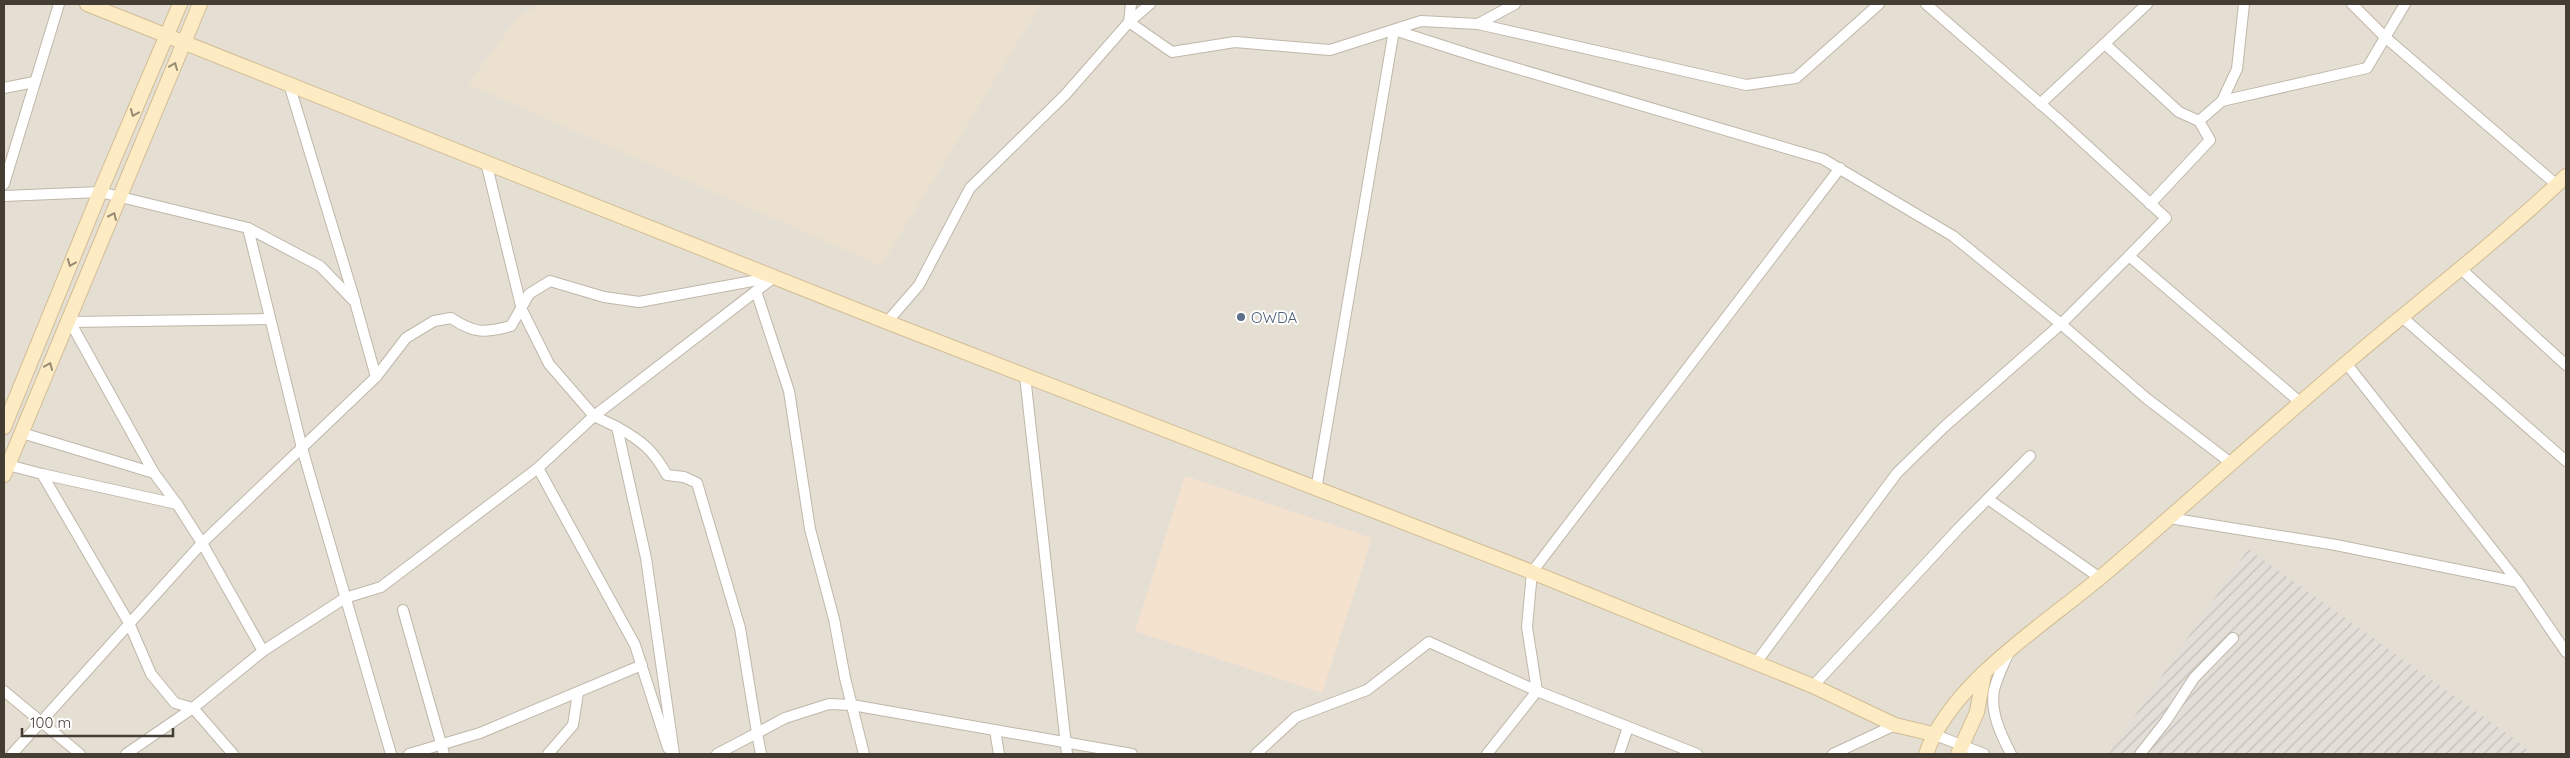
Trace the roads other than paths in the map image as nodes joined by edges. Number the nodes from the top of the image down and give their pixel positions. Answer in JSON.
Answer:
{"nodes":[{"id":1,"x":59,"y":4,"type":"edge"},
{"id":2,"x":87,"y":4,"type":"edge"},
{"id":3,"x":180,"y":4,"type":"edge"},
{"id":4,"x":200,"y":4,"type":"edge"},
{"id":5,"x":1131,"y":4,"type":"edge"},
{"id":6,"x":1150,"y":4,"type":"edge"},
{"id":7,"x":1515,"y":4,"type":"edge"},
{"id":8,"x":1879,"y":4,"type":"edge"},
{"id":9,"x":1926,"y":4,"type":"edge"},
{"id":10,"x":2147,"y":4,"type":"edge"},
{"id":11,"x":2244,"y":4,"type":"edge"},
{"id":12,"x":2352,"y":4,"type":"edge"},
{"id":13,"x":2404,"y":4,"type":"edge"},
{"id":14,"x":1130,"y":22,"type":"junction"},
{"id":15,"x":1478,"y":24,"type":"junction"},
{"id":16,"x":1394,"y":30,"type":"junction"},
{"id":17,"x":167,"y":36,"type":"junction"},
{"id":18,"x":2385,"y":37,"type":"junction"},
{"id":19,"x":184,"y":42,"type":"junction"},
{"id":20,"x":2104,"y":44,"type":"junction"},
{"id":21,"x":34,"y":82,"type":"junction"},
{"id":22,"x":289,"y":84,"type":"junction"},
{"id":23,"x":4,"y":88,"type":"edge"},
{"id":24,"x":2222,"y":101,"type":"junction"},
{"id":25,"x":2040,"y":104,"type":"junction"},
{"id":26,"x":2200,"y":121,"type":"junction"},
{"id":27,"x":486,"y":162,"type":"junction"},
{"id":28,"x":1840,"y":168,"type":"junction"},
{"id":29,"x":2562,"y":180,"type":"edge"},
{"id":30,"x":4,"y":184,"type":"edge"},
{"id":31,"x":100,"y":192,"type":"junction"},
{"id":32,"x":4,"y":196,"type":"edge"},
{"id":33,"x":121,"y":198,"type":"junction"},
{"id":34,"x":2150,"y":204,"type":"junction"},
{"id":35,"x":248,"y":228,"type":"junction"},
{"id":36,"x":2129,"y":256,"type":"junction"},
{"id":37,"x":2461,"y":269,"type":"junction"},
{"id":38,"x":776,"y":276,"type":"junction"},
{"id":39,"x":756,"y":291,"type":"junction"},
{"id":40,"x":355,"y":302,"type":"junction"},
{"id":41,"x":522,"y":310,"type":"junction"},
{"id":42,"x":2402,"y":317,"type":"junction"},
{"id":43,"x":270,"y":319,"type":"junction"},
{"id":44,"x":69,"y":320,"type":"junction"},
{"id":45,"x":887,"y":322,"type":"junction"},
{"id":46,"x":2061,"y":324,"type":"junction"},
{"id":47,"x":2346,"y":363,"type":"junction"},
{"id":48,"x":2566,"y":365,"type":"edge"},
{"id":49,"x":1025,"y":376,"type":"junction"},
{"id":50,"x":376,"y":377,"type":"junction"},
{"id":51,"x":18,"y":392,"type":"junction"},
{"id":52,"x":36,"y":398,"type":"junction"},
{"id":53,"x":2301,"y":403,"type":"junction"},
{"id":54,"x":594,"y":416,"type":"junction"},
{"id":55,"x":4,"y":422,"type":"edge"},
{"id":56,"x":617,"y":427,"type":"junction"},
{"id":57,"x":22,"y":433,"type":"junction"},
{"id":58,"x":302,"y":448,"type":"junction"},
{"id":59,"x":2030,"y":456,"type":"dead end"},
{"id":60,"x":2566,"y":461,"type":"edge"},
{"id":61,"x":2231,"y":463,"type":"junction"},
{"id":62,"x":538,"y":468,"type":"junction"},
{"id":63,"x":6,"y":470,"type":"edge"},
{"id":64,"x":154,"y":473,"type":"junction"},
{"id":65,"x":42,"y":474,"type":"junction"},
{"id":66,"x":1316,"y":490,"type":"junction"},
{"id":67,"x":1988,"y":499,"type":"junction"},
{"id":68,"x":177,"y":504,"type":"junction"},
{"id":69,"x":2169,"y":518,"type":"junction"},
{"id":70,"x":202,"y":543,"type":"junction"},
{"id":71,"x":1532,"y":572,"type":"junction"},
{"id":72,"x":2100,"y":578,"type":"junction"},
{"id":73,"x":2518,"y":582,"type":"junction"},
{"id":74,"x":345,"y":598,"type":"junction"},
{"id":75,"x":403,"y":610,"type":"dead end"},
{"id":76,"x":129,"y":623,"type":"junction"},
{"id":77,"x":2233,"y":638,"type":"dead end"},
{"id":78,"x":262,"y":651,"type":"junction"},
{"id":79,"x":2009,"y":652,"type":"junction"},
{"id":80,"x":2566,"y":652,"type":"edge"},
{"id":81,"x":1755,"y":664,"type":"junction"},
{"id":82,"x":642,"y":665,"type":"junction"},
{"id":83,"x":1984,"y":674,"type":"junction"},
{"id":84,"x":1813,"y":686,"type":"junction"},
{"id":85,"x":4,"y":691,"type":"edge"},
{"id":86,"x":1537,"y":691,"type":"junction"},
{"id":87,"x":578,"y":693,"type":"junction"},
{"id":88,"x":852,"y":705,"type":"junction"},
{"id":89,"x":192,"y":708,"type":"junction"},
{"id":90,"x":41,"y":721,"type":"junction"},
{"id":91,"x":1896,"y":725,"type":"junction"},
{"id":92,"x":1628,"y":727,"type":"junction"},
{"id":93,"x":995,"y":730,"type":"junction"},
{"id":94,"x":756,"y":733,"type":"junction"},
{"id":95,"x":1934,"y":734,"type":"junction"},
{"id":96,"x":1064,"y":742,"type":"junction"},
{"id":97,"x":442,"y":749,"type":"edge"},
{"id":98,"x":1960,"y":750,"type":"edge"},
{"id":99,"x":12,"y":754,"type":"edge"},
{"id":100,"x":80,"y":754,"type":"edge"},
{"id":101,"x":126,"y":754,"type":"edge"},
{"id":102,"x":233,"y":754,"type":"edge"},
{"id":103,"x":391,"y":754,"type":"edge"},
{"id":104,"x":409,"y":754,"type":"edge"},
{"id":105,"x":548,"y":754,"type":"edge"},
{"id":106,"x":672,"y":754,"type":"edge"},
{"id":107,"x":717,"y":754,"type":"edge"},
{"id":108,"x":761,"y":754,"type":"edge"},
{"id":109,"x":864,"y":754,"type":"edge"},
{"id":110,"x":1000,"y":754,"type":"edge"},
{"id":111,"x":1067,"y":754,"type":"edge"},
{"id":112,"x":1132,"y":754,"type":"edge"},
{"id":113,"x":1256,"y":754,"type":"edge"},
{"id":114,"x":1487,"y":754,"type":"edge"},
{"id":115,"x":1619,"y":754,"type":"edge"},
{"id":116,"x":1697,"y":754,"type":"edge"},
{"id":117,"x":1833,"y":754,"type":"edge"},
{"id":118,"x":1926,"y":754,"type":"edge"},
{"id":119,"x":1984,"y":754,"type":"edge"},
{"id":120,"x":2011,"y":754,"type":"edge"},
{"id":121,"x":2140,"y":754,"type":"edge"}],
"edges":[{"from":1,"to":21,"type":"street"},
{"from":2,"to":17,"type":"street"},
{"from":3,"to":17,"type":"street"},
{"from":4,"to":19,"type":"street"},
{"from":5,"to":14,"type":"street"},
{"from":6,"to":14,"type":"street"},
{"from":7,"to":15,"type":"street"},
{"from":8,"to":15,"type":"street"},
{"from":9,"to":25,"type":"street"},
{"from":10,"to":20,"type":"street"},
{"from":11,"to":24,"type":"street"},
{"from":12,"to":18,"type":"street"},
{"from":13,"to":18,"type":"street"},
{"from":14,"to":16,"type":"street"},
{"from":14,"to":45,"type":"street"},
{"from":15,"to":16,"type":"street"},
{"from":16,"to":28,"type":"street"},
{"from":16,"to":66,"type":"street"},
{"from":17,"to":19,"type":"street"},
{"from":17,"to":31,"type":"street","one_way":true},
{"from":18,"to":24,"type":"street"},
{"from":18,"to":29,"type":"street"},
{"from":19,"to":22,"type":"street"},
{"from":33,"to":19,"type":"street","one_way":true},
{"from":20,"to":25,"type":"street"},
{"from":20,"to":26,"type":"street"},
{"from":21,"to":23,"type":"street"},
{"from":21,"to":30,"type":"street"},
{"from":22,"to":27,"type":"street"},
{"from":22,"to":40,"type":"street"},
{"from":24,"to":26,"type":"street"},
{"from":25,"to":34,"type":"street"},
{"from":26,"to":34,"type":"street"},
{"from":27,"to":38,"type":"street"},
{"from":27,"to":41,"type":"street"},
{"from":28,"to":46,"type":"street"},
{"from":28,"to":71,"type":"street"},
{"from":29,"to":37,"type":"street"},
{"from":31,"to":32,"type":"street"},
{"from":31,"to":33,"type":"street"},
{"from":31,"to":51,"type":"street","one_way":true},
{"from":33,"to":35,"type":"street"},
{"from":44,"to":33,"type":"street","one_way":true},
{"from":34,"to":36,"type":"street"},
{"from":35,"to":40,"type":"street"},
{"from":35,"to":43,"type":"street"},
{"from":36,"to":46,"type":"street"},
{"from":36,"to":53,"type":"street"},
{"from":37,"to":42,"type":"street"},
{"from":37,"to":48,"type":"street"},
{"from":38,"to":39,"type":"street"},
{"from":38,"to":41,"type":"street"},
{"from":38,"to":45,"type":"street"},
{"from":39,"to":54,"type":"street"},
{"from":39,"to":88,"type":"street"},
{"from":40,"to":50,"type":"street"},
{"from":41,"to":50,"type":"street"},
{"from":41,"to":54,"type":"street"},
{"from":42,"to":47,"type":"street"},
{"from":42,"to":60,"type":"street"},
{"from":43,"to":44,"type":"street"},
{"from":43,"to":58,"type":"street"},
{"from":52,"to":44,"type":"street","one_way":true},
{"from":44,"to":64,"type":"street"},
{"from":45,"to":49,"type":"street"},
{"from":46,"to":61,"type":"street"},
{"from":46,"to":81,"type":"street"},
{"from":47,"to":53,"type":"street"},
{"from":47,"to":73,"type":"street"},
{"from":49,"to":66,"type":"street"},
{"from":49,"to":96,"type":"street"},
{"from":50,"to":58,"type":"street"},
{"from":51,"to":52,"type":"street"},
{"from":51,"to":55,"type":"street"},
{"from":52,"to":57,"type":"street"},
{"from":53,"to":61,"type":"street"},
{"from":54,"to":56,"type":"street"},
{"from":54,"to":62,"type":"street"},
{"from":56,"to":94,"type":"street"},
{"from":56,"to":106,"type":"street"},
{"from":57,"to":63,"type":"street"},
{"from":57,"to":64,"type":"street"},
{"from":58,"to":70,"type":"street"},
{"from":58,"to":74,"type":"street"},
{"from":59,"to":67,"type":"street"},
{"from":61,"to":69,"type":"street"},
{"from":62,"to":74,"type":"street"},
{"from":62,"to":82,"type":"street"},
{"from":63,"to":65,"type":"street"},
{"from":64,"to":68,"type":"street"},
{"from":65,"to":68,"type":"street"},
{"from":65,"to":76,"type":"street"},
{"from":66,"to":71,"type":"street"},
{"from":67,"to":72,"type":"street"},
{"from":67,"to":84,"type":"street"},
{"from":68,"to":70,"type":"street"},
{"from":69,"to":72,"type":"street"},
{"from":69,"to":73,"type":"street"},
{"from":70,"to":76,"type":"street"},
{"from":70,"to":78,"type":"street"},
{"from":71,"to":81,"type":"street"},
{"from":71,"to":86,"type":"street"},
{"from":72,"to":79,"type":"street"},
{"from":73,"to":80,"type":"street"},
{"from":74,"to":78,"type":"street"},
{"from":74,"to":103,"type":"street"},
{"from":75,"to":97,"type":"street"},
{"from":76,"to":89,"type":"street"},
{"from":76,"to":90,"type":"street"},
{"from":77,"to":121,"type":"street"},
{"from":78,"to":89,"type":"street"},
{"from":79,"to":83,"type":"street"},
{"from":79,"to":120,"type":"street"},
{"from":81,"to":84,"type":"street"},
{"from":82,"to":87,"type":"street"},
{"from":82,"to":106,"type":"street"},
{"from":83,"to":95,"type":"street"},
{"from":83,"to":98,"type":"street"},
{"from":84,"to":91,"type":"street"},
{"from":85,"to":90,"type":"street"},
{"from":86,"to":92,"type":"street"},
{"from":86,"to":113,"type":"street"},
{"from":86,"to":114,"type":"street"},
{"from":87,"to":97,"type":"street"},
{"from":87,"to":105,"type":"street"},
{"from":88,"to":93,"type":"street"},
{"from":88,"to":94,"type":"street"},
{"from":88,"to":109,"type":"street"},
{"from":89,"to":101,"type":"street"},
{"from":89,"to":102,"type":"street"},
{"from":90,"to":99,"type":"street"},
{"from":90,"to":100,"type":"street"},
{"from":91,"to":95,"type":"street"},
{"from":91,"to":117,"type":"street"},
{"from":92,"to":115,"type":"street"},
{"from":92,"to":116,"type":"street"},
{"from":93,"to":96,"type":"street"},
{"from":93,"to":110,"type":"street"},
{"from":94,"to":107,"type":"street"},
{"from":94,"to":108,"type":"street"},
{"from":95,"to":98,"type":"street"},
{"from":95,"to":118,"type":"street"},
{"from":96,"to":111,"type":"street"},
{"from":96,"to":112,"type":"street"},
{"from":97,"to":104,"type":"street"},
{"from":98,"to":119,"type":"street"}]}
